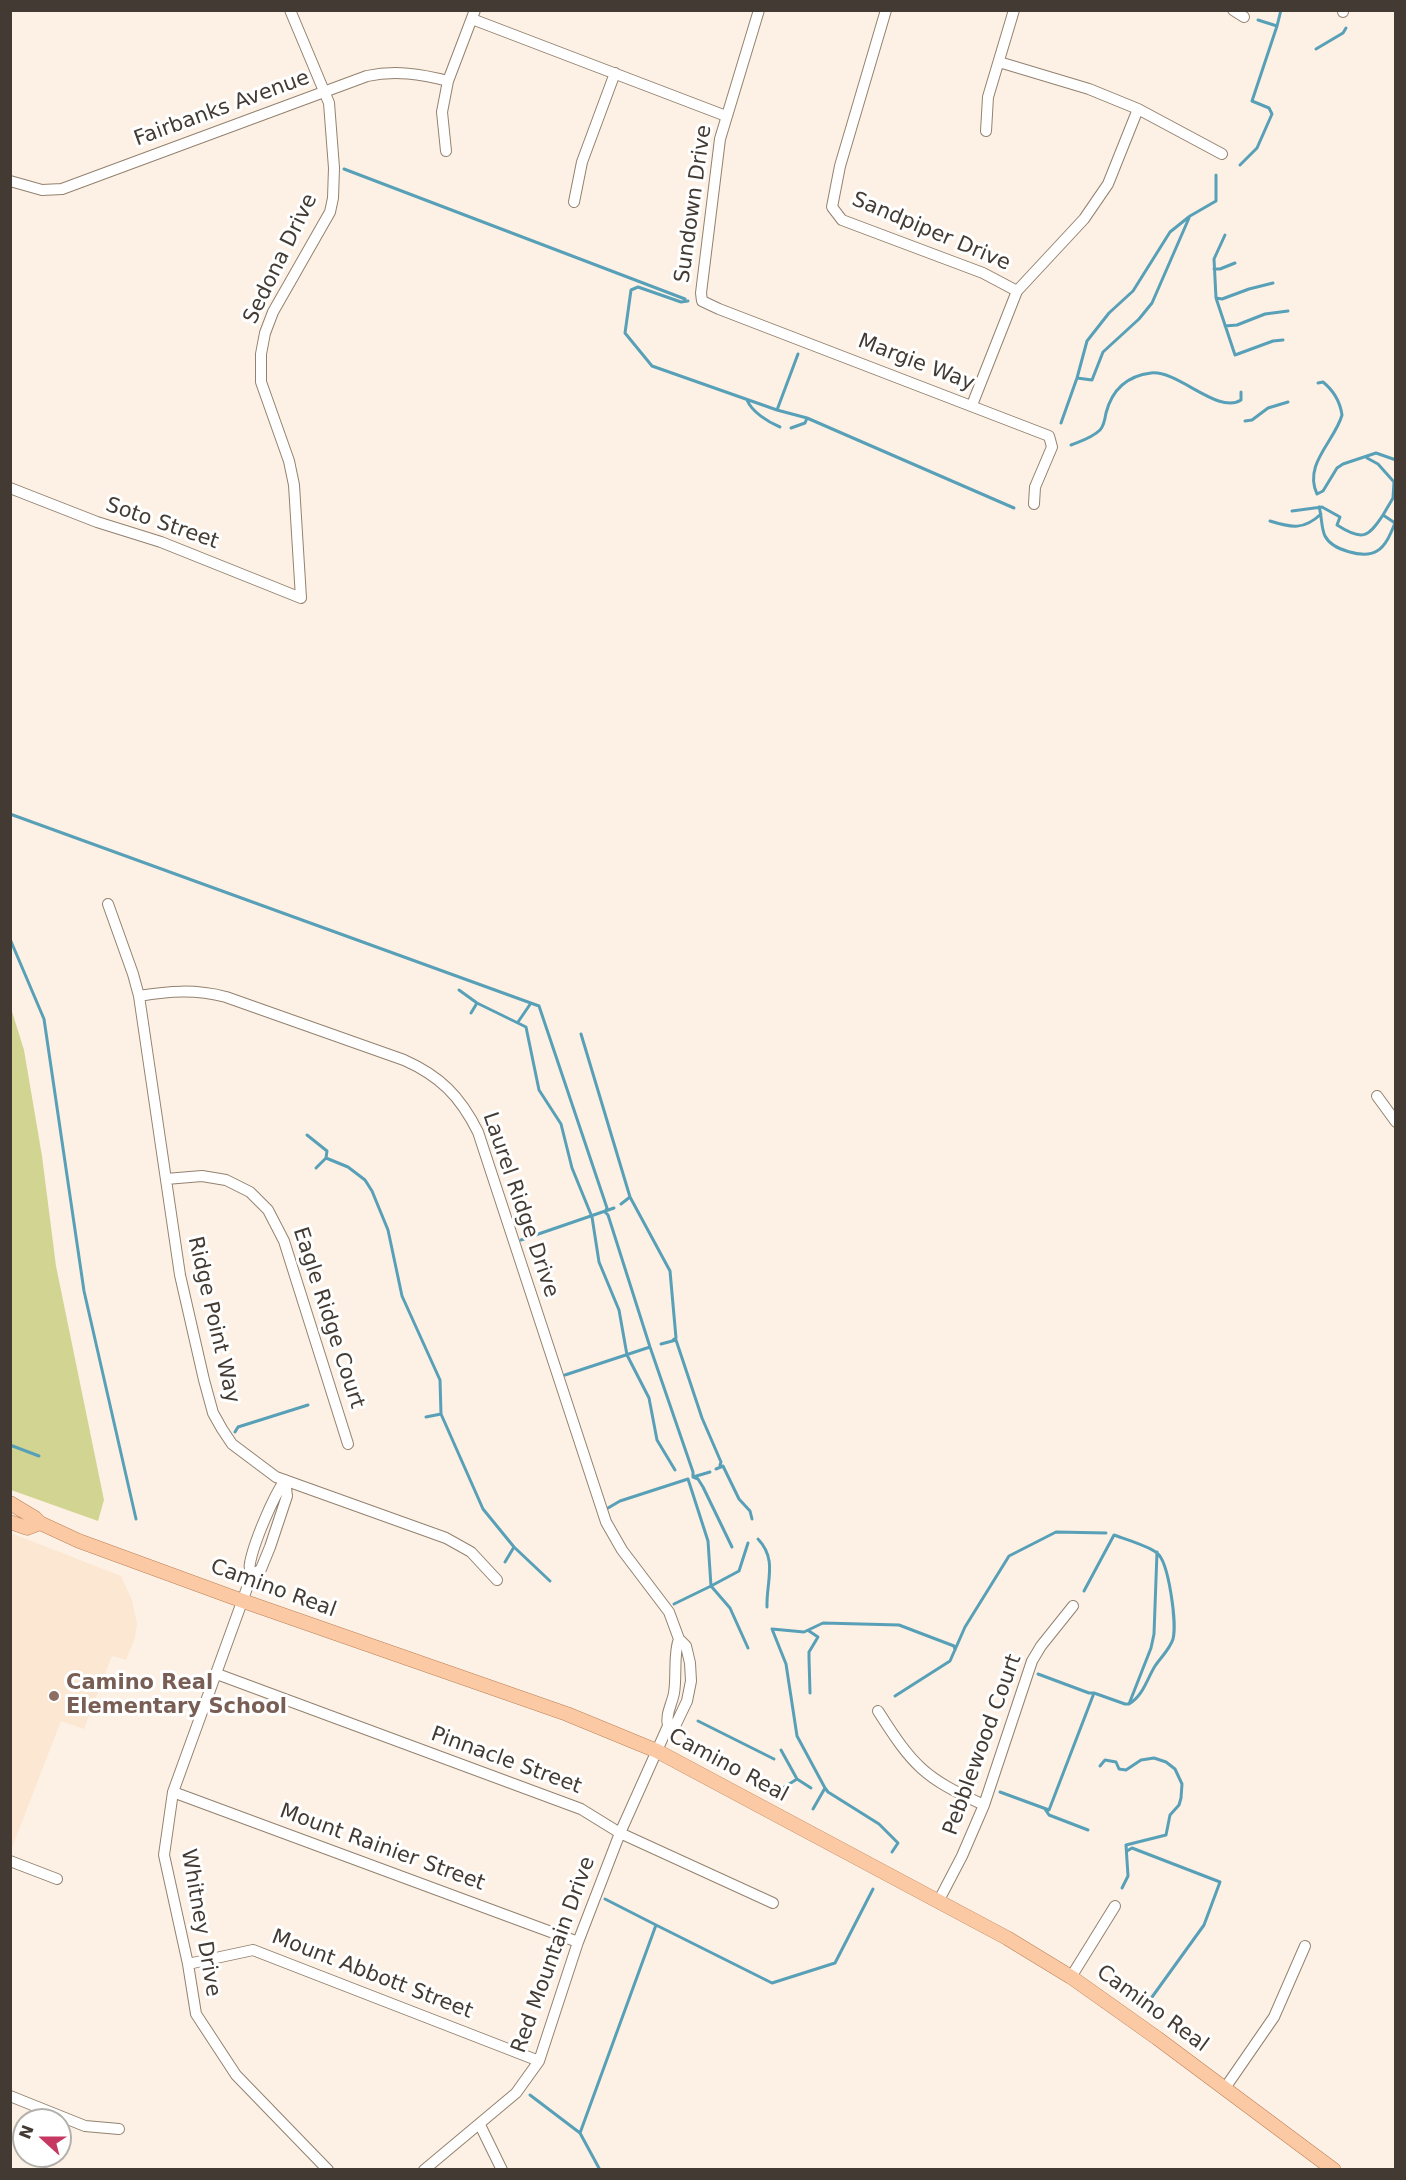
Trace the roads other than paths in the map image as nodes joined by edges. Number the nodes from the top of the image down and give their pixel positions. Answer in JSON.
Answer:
{"nodes":[{"id":1,"x":290,"y":10,"type":"edge"},
{"id":2,"x":759,"y":10,"type":"edge"},
{"id":3,"x":886,"y":10,"type":"edge"},
{"id":4,"x":1014,"y":10,"type":"edge"},
{"id":5,"x":1233,"y":10,"type":"edge"},
{"id":6,"x":474,"y":15,"type":"edge"},
{"id":7,"x":1244,"y":17,"type":"dead end"},
{"id":8,"x":999,"y":62,"type":"junction"},
{"id":9,"x":615,"y":73,"type":"junction"},
{"id":10,"x":448,"y":81,"type":"junction"},
{"id":11,"x":325,"y":92,"type":"junction"},
{"id":12,"x":1138,"y":109,"type":"junction"},
{"id":13,"x":726,"y":116,"type":"junction"},
{"id":14,"x":986,"y":131,"type":"dead end"},
{"id":15,"x":446,"y":151,"type":"dead end"},
{"id":16,"x":1222,"y":154,"type":"dead end"},
{"id":17,"x":10,"y":181,"type":"edge"},
{"id":18,"x":574,"y":202,"type":"dead end"},
{"id":19,"x":1017,"y":291,"type":"junction"},
{"id":20,"x":702,"y":301,"type":"joint"},
{"id":21,"x":972,"y":405,"type":"junction"},
{"id":22,"x":10,"y":488,"type":"edge"},
{"id":23,"x":1034,"y":504,"type":"dead end"},
{"id":24,"x":301,"y":598,"type":"joint"},
{"id":25,"x":108,"y":904,"type":"dead end"},
{"id":26,"x":139,"y":996,"type":"junction"},
{"id":27,"x":1377,"y":1096,"type":"dead end"},
{"id":28,"x":1395,"y":1122,"type":"edge"},
{"id":29,"x":166,"y":1179,"type":"junction"},
{"id":30,"x":348,"y":1444,"type":"dead end"},
{"id":31,"x":285,"y":1480,"type":"junction"},
{"id":32,"x":10,"y":1503,"type":"edge"},
{"id":33,"x":10,"y":1522,"type":"edge"},
{"id":34,"x":39,"y":1523,"type":"junction"},
{"id":35,"x":257,"y":1542,"type":"junction"},
{"id":36,"x":270,"y":1547,"type":"junction"},
{"id":37,"x":251,"y":1577,"type":"junction"},
{"id":38,"x":497,"y":1580,"type":"dead end"},
{"id":39,"x":243,"y":1601,"type":"junction"},
{"id":40,"x":1072,"y":1606,"type":"dead end"},
{"id":41,"x":679,"y":1639,"type":"junction"},
{"id":42,"x":691,"y":1672,"type":"junction"},
{"id":43,"x":216,"y":1674,"type":"junction"},
{"id":44,"x":676,"y":1675,"type":"junction"},
{"id":45,"x":878,"y":1711,"type":"dead end"},
{"id":46,"x":668,"y":1726,"type":"junction"},
{"id":47,"x":657,"y":1751,"type":"junction"},
{"id":48,"x":172,"y":1792,"type":"junction"},
{"id":49,"x":984,"y":1805,"type":"junction"},
{"id":50,"x":620,"y":1833,"type":"junction"},
{"id":51,"x":10,"y":1861,"type":"edge"},
{"id":52,"x":57,"y":1879,"type":"dead end"},
{"id":53,"x":938,"y":1902,"type":"junction"},
{"id":54,"x":773,"y":1903,"type":"dead end"},
{"id":55,"x":1114,"y":1906,"type":"dead end"},
{"id":56,"x":578,"y":1942,"type":"junction"},
{"id":57,"x":1305,"y":1946,"type":"dead end"},
{"id":58,"x":188,"y":1964,"type":"junction"},
{"id":59,"x":1071,"y":1977,"type":"junction"},
{"id":60,"x":539,"y":2061,"type":"junction"},
{"id":61,"x":1225,"y":2088,"type":"junction"},
{"id":62,"x":10,"y":2096,"type":"edge"},
{"id":63,"x":480,"y":2125,"type":"junction"},
{"id":64,"x":119,"y":2129,"type":"dead end"},
{"id":65,"x":328,"y":2169,"type":"edge"},
{"id":66,"x":424,"y":2169,"type":"edge"},
{"id":67,"x":502,"y":2169,"type":"edge"},
{"id":68,"x":1334,"y":2169,"type":"edge"}],
"edges":[{"from":1,"to":11,"type":"street","name":"Sedona Drive"},
{"from":2,"to":13,"type":"street","name":"Sundown Drive"},
{"from":3,"to":19,"type":"street","name":"Sandpiper Drive"},
{"from":4,"to":8,"type":"street"},
{"from":5,"to":7,"type":"street"},
{"from":6,"to":9,"type":"street"},
{"from":6,"to":10,"type":"street"},
{"from":8,"to":12,"type":"street"},
{"from":8,"to":14,"type":"street"},
{"from":9,"to":13,"type":"street"},
{"from":9,"to":18,"type":"street"},
{"from":10,"to":11,"type":"street","name":"Fairbanks Avenue"},
{"from":10,"to":15,"type":"street"},
{"from":11,"to":17,"type":"street","name":"Fairbanks Avenue"},
{"from":11,"to":24,"type":"street","name":"Sedona Drive"},
{"from":12,"to":16,"type":"street"},
{"from":12,"to":19,"type":"street"},
{"from":13,"to":20,"type":"street","name":"Sundown Drive"},
{"from":19,"to":21,"type":"street"},
{"from":20,"to":21,"type":"street","name":"Margie Way"},
{"from":21,"to":23,"type":"street","name":"Margie Way"},
{"from":22,"to":24,"type":"street","name":"Soto Street"},
{"from":25,"to":26,"type":"street","name":"Ridge Point Way"},
{"from":26,"to":29,"type":"street","name":"Ridge Point Way"},
{"from":26,"to":41,"type":"street","name":"Laurel Ridge Drive"},
{"from":27,"to":28,"type":"street"},
{"from":29,"to":30,"type":"street","name":"Eagle Ridge Court"},
{"from":29,"to":31,"type":"street","name":"Ridge Point Way"},
{"from":31,"to":35,"type":"street","name":"Whitney Drive"},
{"from":31,"to":36,"type":"street","name":"Whitney Drive"},
{"from":31,"to":38,"type":"street","name":"Ridge Point Way"},
{"from":32,"to":34,"type":"main road","name":"Camino Real"},
{"from":33,"to":34,"type":"main road","name":"Camino Real"},
{"from":34,"to":39,"type":"main road","name":"Camino Real"},
{"from":35,"to":36,"type":"street"},
{"from":35,"to":37,"type":"street","name":"Whitney Drive"},
{"from":36,"to":37,"type":"street","name":"Whitney Drive"},
{"from":37,"to":39,"type":"street","name":"Whitney Drive"},
{"from":39,"to":43,"type":"street","name":"Whitney Drive"},
{"from":39,"to":47,"type":"main road","name":"Camino Real"},
{"from":40,"to":49,"type":"street","name":"Pebblewood Court"},
{"from":41,"to":42,"type":"street","name":"Laurel Ridge Drive"},
{"from":41,"to":44,"type":"street","name":"Laurel Ridge Drive"},
{"from":42,"to":44,"type":"street"},
{"from":42,"to":46,"type":"street","name":"Laurel Ridge Drive"},
{"from":43,"to":48,"type":"street","name":"Whitney Drive"},
{"from":43,"to":50,"type":"street","name":"Pinnacle Street"},
{"from":44,"to":46,"type":"street","name":"Laurel Ridge Drive"},
{"from":45,"to":49,"type":"street"},
{"from":46,"to":47,"type":"street","name":"Laurel Ridge Drive"},
{"from":47,"to":50,"type":"street","name":"Red Mountain Drive"},
{"from":47,"to":53,"type":"main road","name":"Camino Real"},
{"from":48,"to":56,"type":"street","name":"Mount Rainier Street"},
{"from":48,"to":58,"type":"street","name":"Whitney Drive"},
{"from":49,"to":53,"type":"street","name":"Pebblewood Court"},
{"from":50,"to":54,"type":"street","name":"Pinnacle Street"},
{"from":50,"to":56,"type":"street","name":"Red Mountain Drive"},
{"from":51,"to":52,"type":"street"},
{"from":53,"to":59,"type":"main road","name":"Camino Real"},
{"from":55,"to":59,"type":"street"},
{"from":56,"to":60,"type":"street","name":"Red Mountain Drive"},
{"from":57,"to":61,"type":"street"},
{"from":58,"to":60,"type":"street","name":"Mount Abbott Street"},
{"from":58,"to":65,"type":"street","name":"Whitney Drive"},
{"from":59,"to":61,"type":"main road","name":"Camino Real"},
{"from":60,"to":63,"type":"street","name":"Red Mountain Drive"},
{"from":61,"to":68,"type":"main road","name":"Camino Real"},
{"from":62,"to":64,"type":"street"},
{"from":63,"to":66,"type":"street","name":"Red Mountain Drive"},
{"from":63,"to":67,"type":"street"}]}
